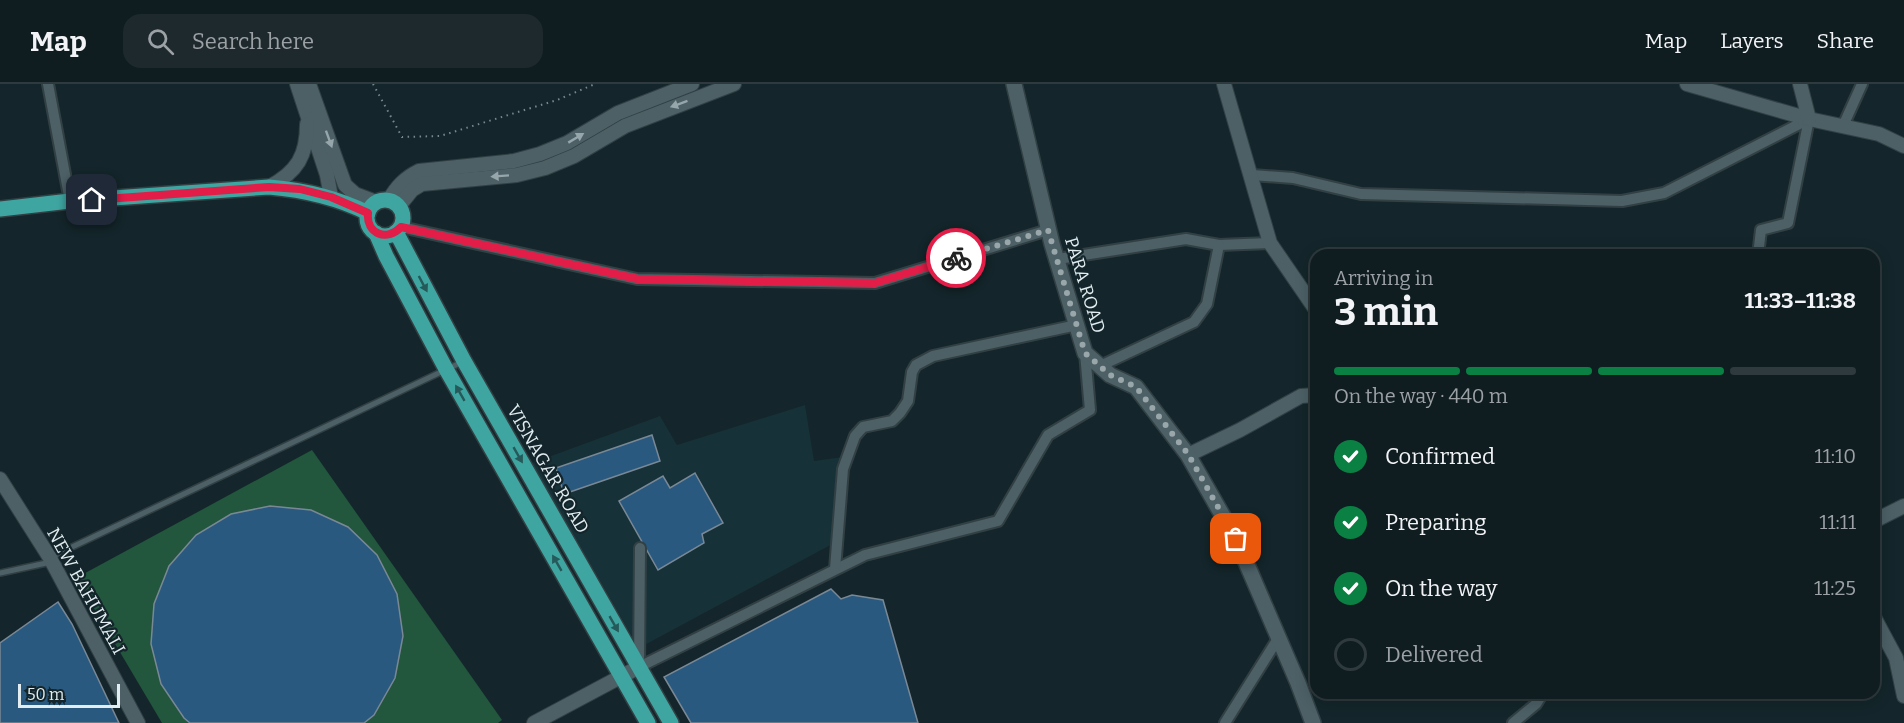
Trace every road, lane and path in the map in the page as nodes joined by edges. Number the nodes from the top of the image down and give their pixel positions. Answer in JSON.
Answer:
{"nodes":[{"id":1,"x":48,"y":84,"type":"edge"},
{"id":2,"x":297,"y":84,"type":"edge"},
{"id":3,"x":309,"y":84,"type":"edge"},
{"id":4,"x":373,"y":84,"type":"edge"},
{"id":5,"x":595,"y":84,"type":"edge"},
{"id":6,"x":692,"y":84,"type":"edge"},
{"id":7,"x":734,"y":84,"type":"edge"},
{"id":8,"x":1014,"y":84,"type":"edge"},
{"id":9,"x":1224,"y":84,"type":"edge"},
{"id":10,"x":1687,"y":84,"type":"edge"},
{"id":11,"x":1800,"y":84,"type":"edge"},
{"id":12,"x":1862,"y":84,"type":"edge"},
{"id":13,"x":307,"y":111,"type":"junction"},
{"id":14,"x":1809,"y":119,"type":"junction"},
{"id":15,"x":1843,"y":126,"type":"junction"},
{"id":16,"x":1904,"y":146,"type":"edge"},
{"id":17,"x":1252,"y":175,"type":"junction"},
{"id":18,"x":269,"y":187,"type":"junction"},
{"id":19,"x":331,"y":197,"type":"junction"},
{"id":20,"x":70,"y":201,"type":"junction"},
{"id":21,"x":383,"y":205,"type":"junction"},
{"id":22,"x":0,"y":209,"type":"edge"},
{"id":23,"x":399,"y":229,"type":"junction"},
{"id":24,"x":1048,"y":230,"type":"junction"},
{"id":25,"x":376,"y":233,"type":"junction"},
{"id":26,"x":1270,"y":243,"type":"junction"},
{"id":27,"x":1220,"y":245,"type":"junction"},
{"id":28,"x":1759,"y":249,"type":"edge"},
{"id":29,"x":1058,"y":259,"type":"junction"},
{"id":30,"x":1310,"y":301,"type":"edge"},
{"id":31,"x":1077,"y":325,"type":"junction"},
{"id":32,"x":1085,"y":353,"type":"junction"},
{"id":33,"x":464,"y":361,"type":"junction"},
{"id":34,"x":1100,"y":366,"type":"junction"},
{"id":35,"x":446,"y":369,"type":"junction"},
{"id":36,"x":1310,"y":395,"type":"edge"},
{"id":37,"x":1188,"y":454,"type":"junction"},
{"id":38,"x":0,"y":479,"type":"edge"},
{"id":39,"x":1904,"y":506,"type":"edge"},
{"id":40,"x":1880,"y":518,"type":"edge"},
{"id":41,"x":640,"y":548,"type":"dead end"},
{"id":42,"x":51,"y":560,"type":"junction"},
{"id":43,"x":835,"y":569,"type":"junction"},
{"id":44,"x":0,"y":573,"type":"edge"},
{"id":45,"x":1880,"y":628,"type":"edge"},
{"id":46,"x":1279,"y":638,"type":"junction"},
{"id":47,"x":639,"y":667,"type":"junction"},
{"id":48,"x":622,"y":677,"type":"junction"},
{"id":49,"x":1904,"y":696,"type":"edge"},
{"id":50,"x":1539,"y":699,"type":"edge"},
{"id":51,"x":138,"y":723,"type":"edge"},
{"id":52,"x":534,"y":723,"type":"edge"},
{"id":53,"x":648,"y":723,"type":"edge"},
{"id":54,"x":671,"y":723,"type":"edge"},
{"id":55,"x":1225,"y":723,"type":"edge"},
{"id":56,"x":1312,"y":723,"type":"edge"},
{"id":57,"x":1513,"y":723,"type":"edge"}],
"edges":[{"from":1,"to":20,"type":"street"},
{"from":2,"to":13,"type":"street"},
{"from":3,"to":21,"type":"street","one_way":true},
{"from":4,"to":5,"type":"path"},
{"from":21,"to":6,"type":"street","one_way":true},
{"from":7,"to":21,"type":"street","one_way":true},
{"from":8,"to":24,"type":"main road","name":"PARA ROAD"},
{"from":9,"to":17,"type":"street"},
{"from":10,"to":14,"type":"street"},
{"from":11,"to":14,"type":"street"},
{"from":12,"to":15,"type":"street"},
{"from":13,"to":18,"type":"street"},
{"from":13,"to":19,"type":"street"},
{"from":14,"to":15,"type":"street"},
{"from":14,"to":17,"type":"street"},
{"from":14,"to":28,"type":"street"},
{"from":15,"to":16,"type":"street"},
{"from":17,"to":26,"type":"street"},
{"from":18,"to":19,"type":"main road"},
{"from":18,"to":20,"type":"main road"},
{"from":19,"to":21,"type":"main road"},
{"from":20,"to":22,"type":"main road"},
{"from":21,"to":23,"type":"main road"},
{"from":21,"to":25,"type":"main road"},
{"from":23,"to":24,"type":"street"},
{"from":23,"to":25,"type":"main road"},
{"from":23,"to":33,"type":"main road","name":"VISNAGAR ROAD","one_way":true},
{"from":24,"to":29,"type":"main road","name":"PARA ROAD"},
{"from":25,"to":35,"type":"main road"},
{"from":26,"to":27,"type":"street"},
{"from":26,"to":30,"type":"street"},
{"from":27,"to":29,"type":"street"},
{"from":27,"to":34,"type":"street"},
{"from":29,"to":31,"type":"main road","name":"PARA ROAD"},
{"from":31,"to":32,"type":"main road","name":"PARA ROAD"},
{"from":31,"to":43,"type":"street"},
{"from":32,"to":34,"type":"main road","name":"PARA ROAD"},
{"from":32,"to":43,"type":"street"},
{"from":33,"to":35,"type":"lane"},
{"from":33,"to":47,"type":"main road","name":"VISNAGAR ROAD","one_way":true},
{"from":34,"to":37,"type":"main road","name":"PARA ROAD"},
{"from":35,"to":42,"type":"lane"},
{"from":48,"to":35,"type":"main road","one_way":true},
{"from":36,"to":37,"type":"street"},
{"from":37,"to":46,"type":"main road","name":"PARA ROAD"},
{"from":38,"to":42,"type":"street","name":"NEW BAHUMALI"},
{"from":39,"to":40,"type":"street"},
{"from":41,"to":47,"type":"street"},
{"from":42,"to":44,"type":"lane"},
{"from":42,"to":51,"type":"street","name":"NEW BAHUMALI"},
{"from":43,"to":47,"type":"street"},
{"from":45,"to":49,"type":"street"},
{"from":46,"to":55,"type":"street"},
{"from":46,"to":56,"type":"main road","name":"PARA ROAD"},
{"from":47,"to":48,"type":"street"},
{"from":47,"to":54,"type":"main road","name":"VISNAGAR ROAD"},
{"from":48,"to":52,"type":"street"},
{"from":48,"to":53,"type":"main road"},
{"from":50,"to":57,"type":"street"}]}
